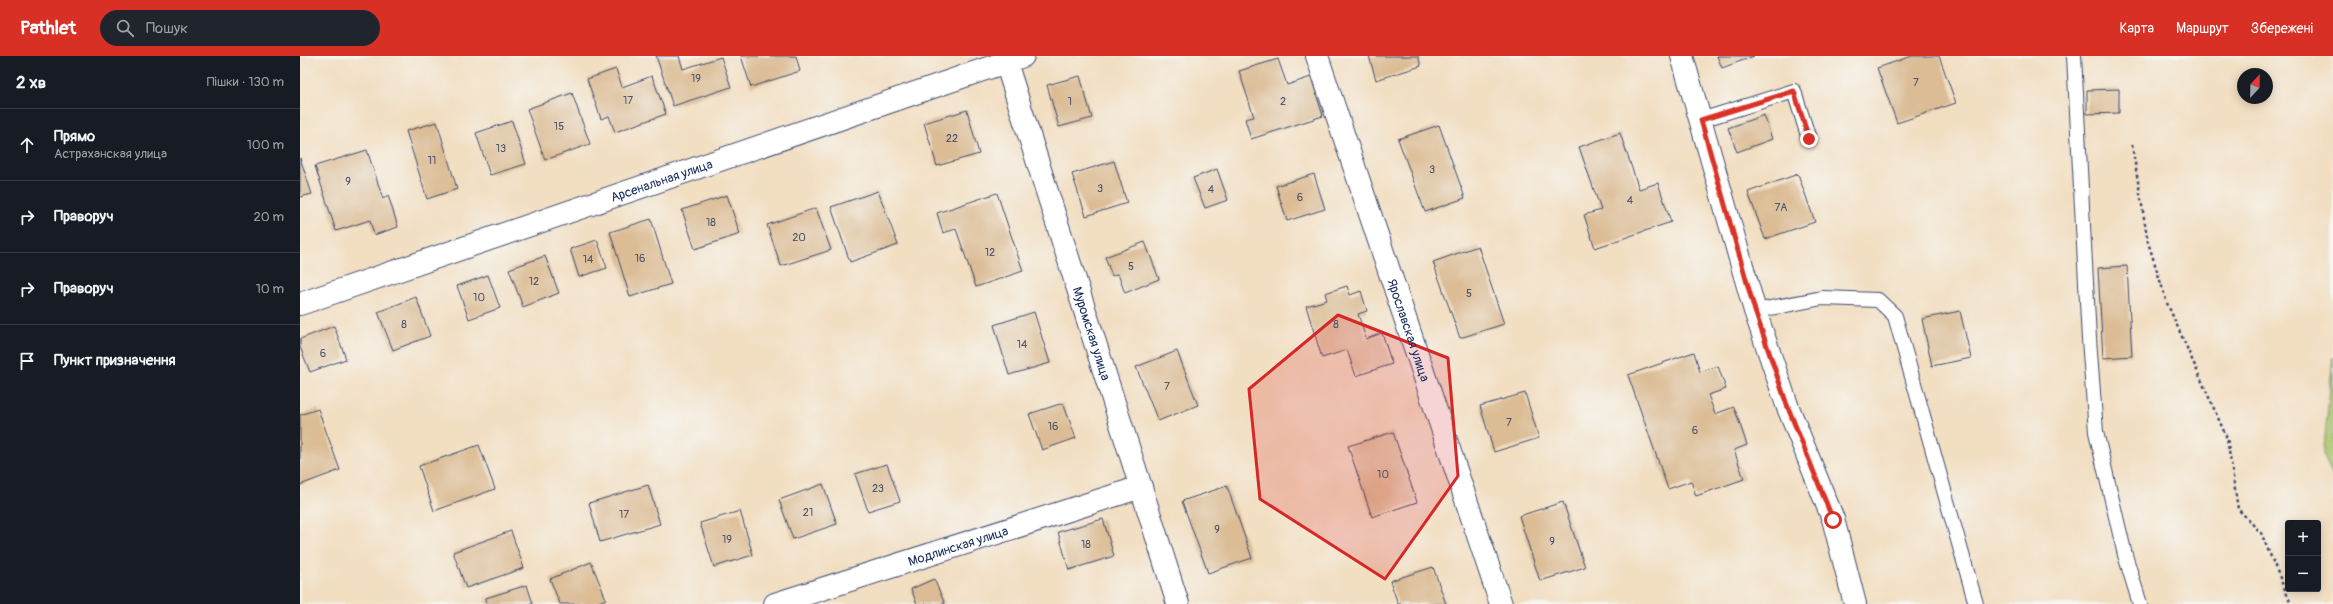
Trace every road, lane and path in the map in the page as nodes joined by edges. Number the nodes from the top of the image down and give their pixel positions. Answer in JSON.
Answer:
{"nodes":[{"id":1,"x":1316,"y":56,"type":"edge"},
{"id":2,"x":1682,"y":56,"type":"edge"},
{"id":3,"x":2074,"y":56,"type":"edge"},
{"id":4,"x":1011,"y":58,"type":"edge"},
{"id":5,"x":1701,"y":120,"type":"junction"},
{"id":6,"x":1809,"y":139,"type":"dead end"},
{"id":7,"x":2132,"y":145,"type":"dead end"},
{"id":8,"x":300,"y":304,"type":"edge"},
{"id":9,"x":1755,"y":311,"type":"junction"},
{"id":10,"x":1141,"y":487,"type":"junction"},
{"id":11,"x":776,"y":604,"type":"edge"},
{"id":12,"x":1178,"y":604,"type":"edge"},
{"id":13,"x":1501,"y":604,"type":"edge"},
{"id":14,"x":1855,"y":604,"type":"edge"},
{"id":15,"x":1976,"y":604,"type":"edge"},
{"id":16,"x":2140,"y":604,"type":"edge"},
{"id":17,"x":2291,"y":604,"type":"edge"}],
"edges":[{"from":1,"to":13,"type":"street","name":"Ярославская улица"},
{"from":2,"to":5,"type":"street"},
{"from":3,"to":16,"type":"lane"},
{"from":4,"to":8,"type":"street","name":"Арсенальная улица"},
{"from":4,"to":10,"type":"street","name":"Муромская улица"},
{"from":5,"to":6,"type":"lane"},
{"from":5,"to":9,"type":"street"},
{"from":7,"to":17,"type":"path"},
{"from":9,"to":14,"type":"street"},
{"from":9,"to":15,"type":"lane"},
{"from":10,"to":11,"type":"street","name":"Модлинская улица"},
{"from":10,"to":12,"type":"street","name":"Муромская улица"}]}
